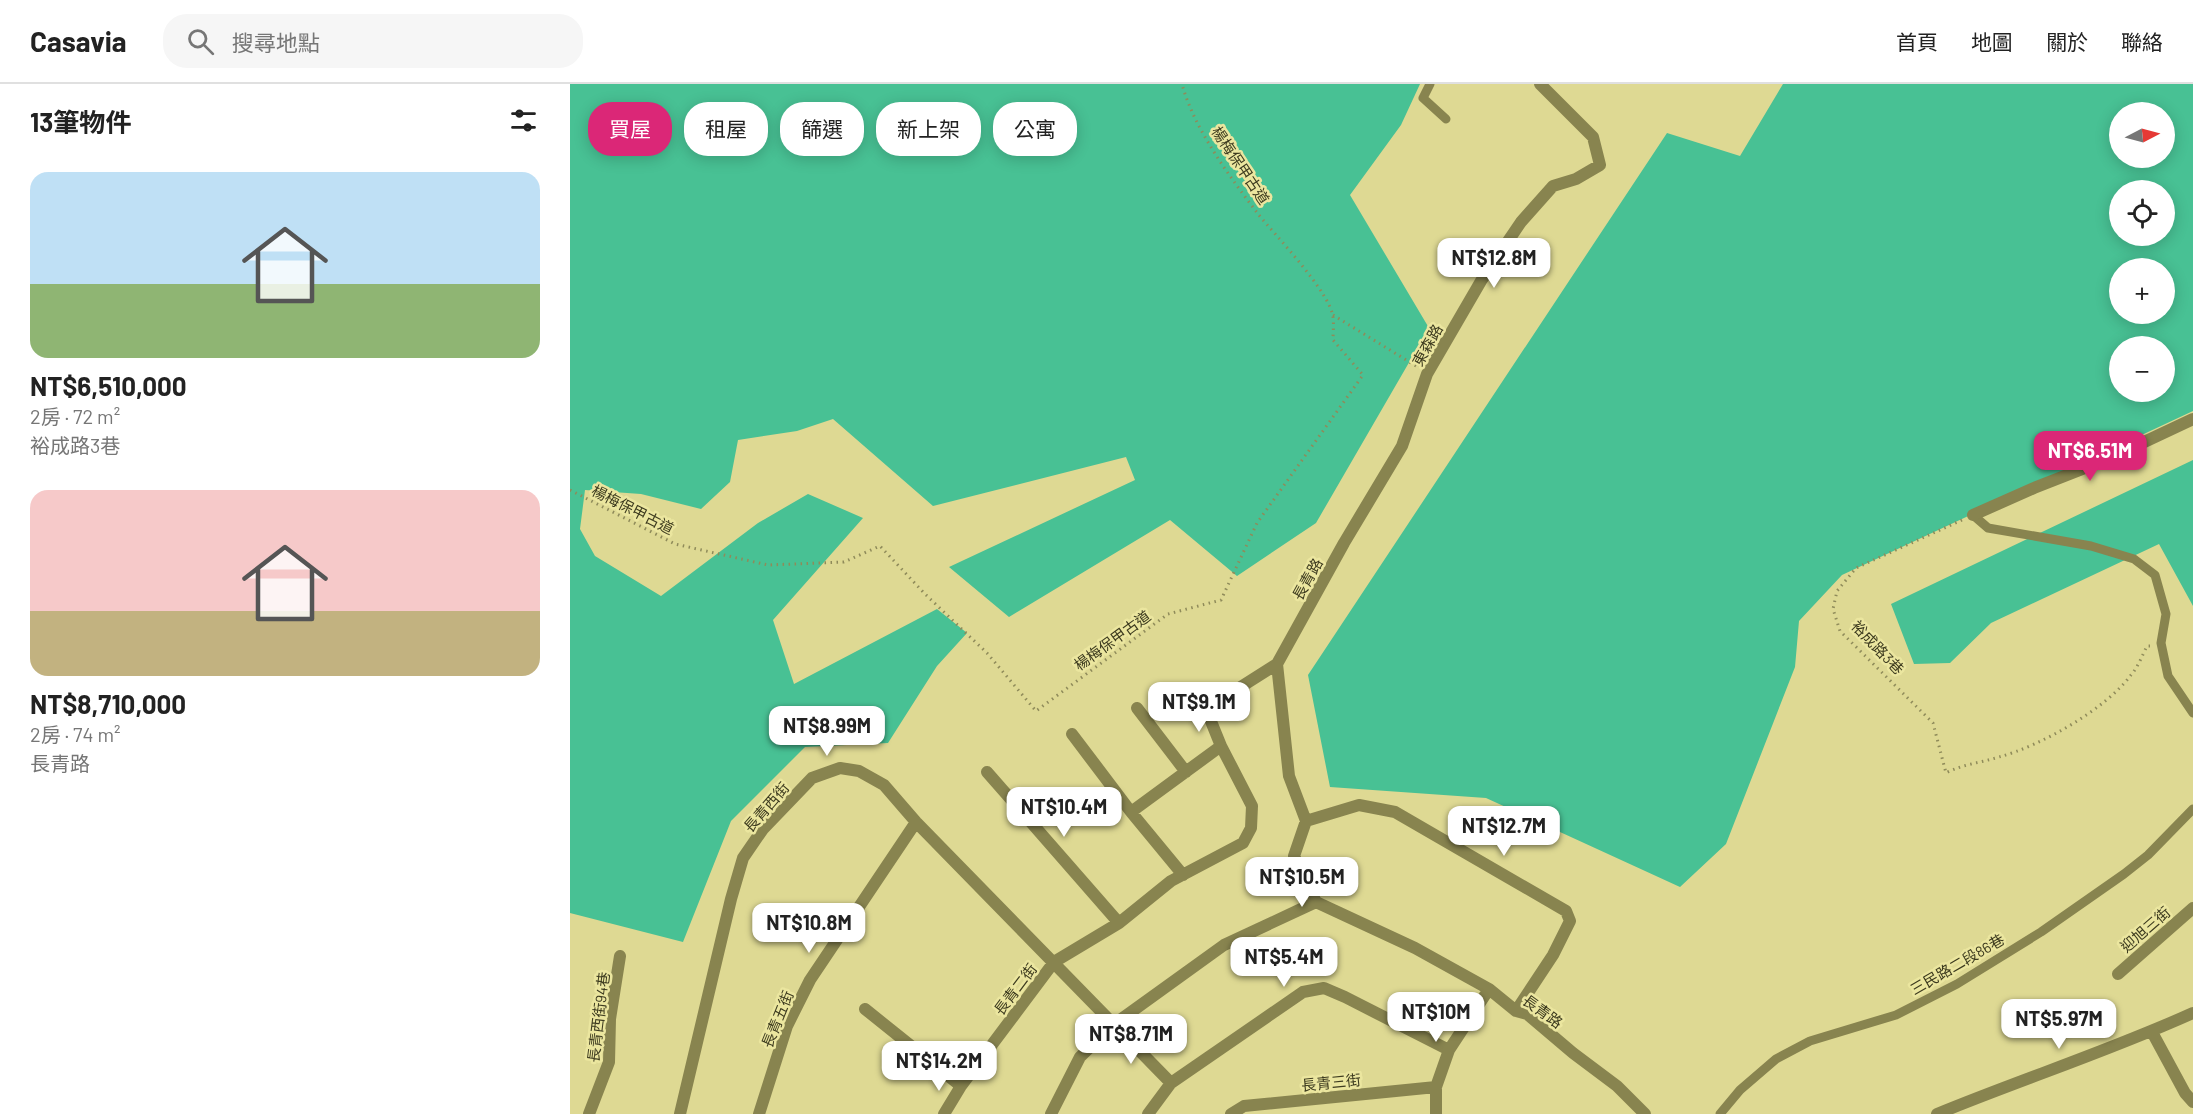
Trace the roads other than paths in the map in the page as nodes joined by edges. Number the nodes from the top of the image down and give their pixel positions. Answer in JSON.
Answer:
{"nodes":[{"id":1,"x":1430,"y":84,"type":"edge"},
{"id":2,"x":1540,"y":84,"type":"edge"},
{"id":3,"x":1446,"y":119,"type":"dead end"},
{"id":4,"x":2193,"y":419,"type":"edge"},
{"id":5,"x":1973,"y":515,"type":"joint"},
{"id":6,"x":1344,"y":543,"type":"joint"},
{"id":7,"x":1277,"y":664,"type":"junction"},
{"id":8,"x":1137,"y":708,"type":"dead end"},
{"id":9,"x":2193,"y":712,"type":"edge"},
{"id":10,"x":1072,"y":734,"type":"dead end"},
{"id":11,"x":1221,"y":746,"type":"junction"},
{"id":12,"x":987,"y":772,"type":"dead end"},
{"id":13,"x":1186,"y":772,"type":"junction"},
{"id":14,"x":2193,"y":809,"type":"edge"},
{"id":15,"x":1131,"y":812,"type":"junction"},
{"id":16,"x":1306,"y":820,"type":"junction"},
{"id":17,"x":916,"y":822,"type":"junction"},
{"id":18,"x":1183,"y":875,"type":"junction"},
{"id":19,"x":1316,"y":902,"type":"junction"},
{"id":20,"x":2193,"y":908,"type":"edge"},
{"id":21,"x":1119,"y":923,"type":"junction"},
{"id":22,"x":621,"y":956,"type":"dead end"},
{"id":23,"x":1054,"y":963,"type":"junction"},
{"id":24,"x":2118,"y":974,"type":"dead end"},
{"id":25,"x":1489,"y":989,"type":"junction"},
{"id":26,"x":865,"y":1009,"type":"dead end"},
{"id":27,"x":1516,"y":1011,"type":"junction"},
{"id":28,"x":2193,"y":1013,"type":"edge"},
{"id":29,"x":1113,"y":1025,"type":"junction"},
{"id":30,"x":2152,"y":1032,"type":"junction"},
{"id":31,"x":1449,"y":1050,"type":"junction"},
{"id":32,"x":1171,"y":1083,"type":"junction"},
{"id":33,"x":961,"y":1086,"type":"junction"},
{"id":34,"x":1436,"y":1087,"type":"junction"},
{"id":35,"x":2193,"y":1102,"type":"edge"},
{"id":36,"x":589,"y":1114,"type":"edge"},
{"id":37,"x":681,"y":1114,"type":"edge"},
{"id":38,"x":759,"y":1114,"type":"edge"},
{"id":39,"x":944,"y":1114,"type":"edge"},
{"id":40,"x":1052,"y":1114,"type":"edge"},
{"id":41,"x":1148,"y":1114,"type":"edge"},
{"id":42,"x":1231,"y":1114,"type":"edge"},
{"id":43,"x":1437,"y":1114,"type":"edge"},
{"id":44,"x":1645,"y":1114,"type":"edge"},
{"id":45,"x":1720,"y":1114,"type":"edge"},
{"id":46,"x":1937,"y":1114,"type":"edge"}],
"edges":[{"from":1,"to":3,"type":"lane"},
{"from":2,"to":6,"type":"street","name":"東森路"},
{"from":4,"to":5,"type":"street"},
{"from":5,"to":9,"type":"lane"},
{"from":6,"to":7,"type":"street","name":"長青路"},
{"from":7,"to":11,"type":"street"},
{"from":7,"to":16,"type":"street"},
{"from":8,"to":13,"type":"street"},
{"from":10,"to":15,"type":"street"},
{"from":11,"to":13,"type":"street"},
{"from":11,"to":18,"type":"street","name":"長青二街"},
{"from":12,"to":21,"type":"street"},
{"from":13,"to":15,"type":"street"},
{"from":14,"to":45,"type":"lane","name":"三民路二段86巷"},
{"from":15,"to":18,"type":"street"},
{"from":16,"to":19,"type":"street"},
{"from":16,"to":27,"type":"street"},
{"from":17,"to":23,"type":"street","name":"長青西街"},
{"from":17,"to":37,"type":"street","name":"長青西街"},
{"from":17,"to":38,"type":"street","name":"長青五街"},
{"from":18,"to":21,"type":"street","name":"長青二街"},
{"from":19,"to":25,"type":"street","name":"長青路"},
{"from":19,"to":29,"type":"street"},
{"from":20,"to":24,"type":"street","name":"迎旭三街"},
{"from":21,"to":23,"type":"street","name":"長青二街"},
{"from":22,"to":36,"type":"street","name":"長青西街94巷"},
{"from":23,"to":29,"type":"street","name":"長青西街"},
{"from":23,"to":33,"type":"street","name":"長青二街"},
{"from":25,"to":27,"type":"street","name":"長青路"},
{"from":25,"to":31,"type":"street"},
{"from":26,"to":33,"type":"street"},
{"from":27,"to":44,"type":"street","name":"長青路"},
{"from":28,"to":30,"type":"street"},
{"from":29,"to":32,"type":"street","name":"長青西街"},
{"from":29,"to":40,"type":"street"},
{"from":30,"to":35,"type":"street"},
{"from":30,"to":46,"type":"street"},
{"from":31,"to":32,"type":"street"},
{"from":31,"to":34,"type":"street"},
{"from":32,"to":41,"type":"street"},
{"from":33,"to":39,"type":"street","name":"長青二街"},
{"from":34,"to":42,"type":"street","name":"長青三街"},
{"from":34,"to":43,"type":"street"}]}
